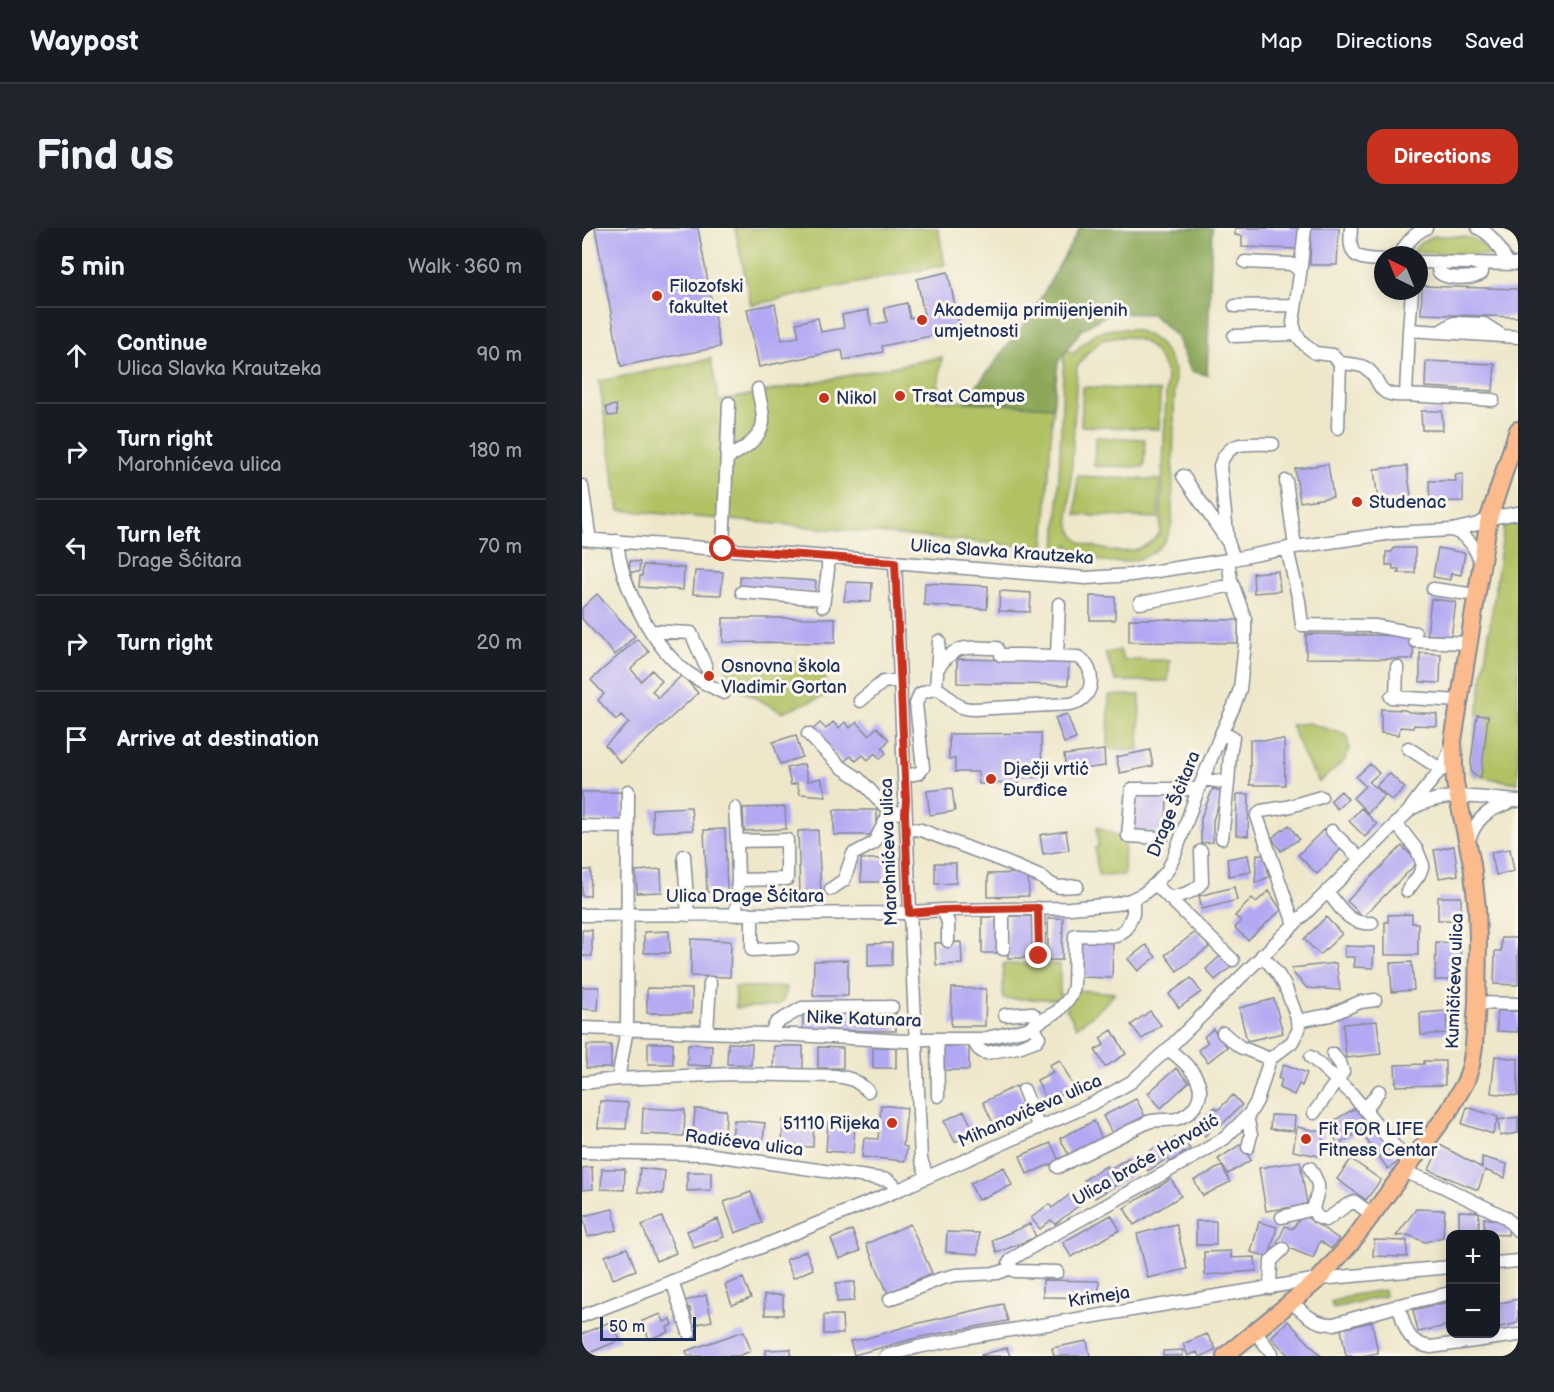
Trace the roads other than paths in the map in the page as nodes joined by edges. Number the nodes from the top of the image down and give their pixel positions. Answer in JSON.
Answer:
{"nodes":[{"id":1,"x":1305,"y":228,"type":"edge"},
{"id":2,"x":1351,"y":228,"type":"edge"},
{"id":3,"x":1426,"y":228,"type":"edge"},
{"id":4,"x":1478,"y":228,"type":"edge"},
{"id":5,"x":1405,"y":246,"type":"edge"},
{"id":6,"x":1374,"y":259,"type":"edge"},
{"id":7,"x":1245,"y":262,"type":"dead end"},
{"id":8,"x":1428,"y":262,"type":"edge"},
{"id":9,"x":1513,"y":264,"type":"edge"},
{"id":10,"x":1300,"y":274,"type":"junction"},
{"id":11,"x":1411,"y":300,"type":"edge"},
{"id":12,"x":1295,"y":305,"type":"junction"},
{"id":13,"x":1235,"y":306,"type":"dead end"},
{"id":14,"x":1409,"y":330,"type":"junction"},
{"id":15,"x":1296,"y":334,"type":"junction"},
{"id":16,"x":1234,"y":336,"type":"dead end"},
{"id":17,"x":1518,"y":338,"type":"edge"},
{"id":18,"x":1340,"y":363,"type":"junction"},
{"id":19,"x":758,"y":389,"type":"dead end"},
{"id":20,"x":1406,"y":395,"type":"junction"},
{"id":21,"x":1492,"y":400,"type":"dead end"},
{"id":22,"x":729,"y":403,"type":"dead end"},
{"id":23,"x":1338,"y":428,"type":"dead end"},
{"id":24,"x":1518,"y":430,"type":"edge"},
{"id":25,"x":1273,"y":444,"type":"dead end"},
{"id":26,"x":727,"y":458,"type":"junction"},
{"id":27,"x":1183,"y":476,"type":"dead end"},
{"id":28,"x":1286,"y":481,"type":"dead end"},
{"id":29,"x":582,"y":486,"type":"edge"},
{"id":30,"x":1518,"y":513,"type":"edge"},
{"id":31,"x":1489,"y":518,"type":"junction"},
{"id":32,"x":1452,"y":530,"type":"junction"},
{"id":33,"x":586,"y":539,"type":"edge"},
{"id":34,"x":617,"y":541,"type":"junction"},
{"id":35,"x":1228,"y":542,"type":"junction"},
{"id":36,"x":1291,"y":548,"type":"junction"},
{"id":37,"x":723,"y":549,"type":"junction"},
{"id":38,"x":828,"y":556,"type":"junction"},
{"id":39,"x":1231,"y":560,"type":"junction"},
{"id":40,"x":895,"y":562,"type":"junction"},
{"id":41,"x":1481,"y":565,"type":"junction"},
{"id":42,"x":1233,"y":585,"type":"junction"},
{"id":43,"x":1433,"y":589,"type":"dead end"},
{"id":44,"x":742,"y":592,"type":"dead end"},
{"id":45,"x":1476,"y":595,"type":"junction"},
{"id":46,"x":1140,"y":603,"type":"dead end"},
{"id":47,"x":1059,"y":604,"type":"dead end"},
{"id":48,"x":648,"y":627,"type":"junction"},
{"id":49,"x":939,"y":641,"type":"dead end"},
{"id":50,"x":1469,"y":643,"type":"junction"},
{"id":51,"x":1057,"y":656,"type":"junction"},
{"id":52,"x":706,"y":667,"type":"dead end"},
{"id":53,"x":1397,"y":667,"type":"dead end"},
{"id":54,"x":938,"y":668,"type":"junction"},
{"id":55,"x":900,"y":680,"type":"junction"},
{"id":56,"x":936,"y":689,"type":"junction"},
{"id":57,"x":724,"y":693,"type":"dead end"},
{"id":58,"x":860,"y":701,"type":"dead end"},
{"id":59,"x":1460,"y":701,"type":"junction"},
{"id":60,"x":808,"y":734,"type":"dead end"},
{"id":61,"x":1221,"y":734,"type":"junction"},
{"id":62,"x":1454,"y":741,"type":"junction"},
{"id":63,"x":1408,"y":748,"type":"dead end"},
{"id":64,"x":1442,"y":770,"type":"junction"},
{"id":65,"x":905,"y":776,"type":"junction"},
{"id":66,"x":1228,"y":783,"type":"junction"},
{"id":67,"x":1202,"y":784,"type":"junction"},
{"id":68,"x":628,"y":790,"type":"dead end"},
{"id":69,"x":1457,"y":796,"type":"junction"},
{"id":70,"x":1321,"y":797,"type":"dead end"},
{"id":71,"x":1516,"y":801,"type":"edge"},
{"id":72,"x":735,"y":808,"type":"dead end"},
{"id":73,"x":1409,"y":811,"type":"junction"},
{"id":74,"x":890,"y":812,"type":"junction"},
{"id":75,"x":905,"y":813,"type":"junction"},
{"id":76,"x":1396,"y":823,"type":"junction"},
{"id":77,"x":582,"y":826,"type":"edge"},
{"id":78,"x":628,"y":827,"type":"junction"},
{"id":79,"x":906,"y":828,"type":"junction"},
{"id":80,"x":1332,"y":831,"type":"dead end"},
{"id":81,"x":1162,"y":838,"type":"dead end"},
{"id":82,"x":1222,"y":838,"type":"dead end"},
{"id":83,"x":737,"y":841,"type":"junction"},
{"id":84,"x":1468,"y":844,"type":"junction"},
{"id":85,"x":1201,"y":850,"type":"dead end"},
{"id":86,"x":684,"y":856,"type":"dead end"},
{"id":87,"x":1360,"y":859,"type":"junction"},
{"id":88,"x":738,"y":880,"type":"junction"},
{"id":89,"x":1155,"y":884,"type":"junction"},
{"id":90,"x":1077,"y":886,"type":"dead end"},
{"id":91,"x":831,"y":889,"type":"dead end"},
{"id":92,"x":1327,"y":891,"type":"junction"},
{"id":93,"x":1407,"y":891,"type":"dead end"},
{"id":94,"x":1169,"y":898,"type":"junction"},
{"id":95,"x":1133,"y":899,"type":"junction"},
{"id":96,"x":1038,"y":908,"type":"junction"},
{"id":97,"x":1003,"y":909,"type":"junction"},
{"id":98,"x":943,"y":910,"type":"junction"},
{"id":99,"x":909,"y":913,"type":"junction"},
{"id":100,"x":752,"y":914,"type":"junction"},
{"id":101,"x":582,"y":915,"type":"edge"},
{"id":102,"x":628,"y":915,"type":"junction"},
{"id":103,"x":688,"y":915,"type":"junction"},
{"id":104,"x":736,"y":915,"type":"junction"},
{"id":105,"x":1372,"y":923,"type":"dead end"},
{"id":106,"x":1294,"y":924,"type":"junction"},
{"id":107,"x":948,"y":941,"type":"dead end"},
{"id":108,"x":792,"y":948,"type":"dead end"},
{"id":109,"x":1003,"y":949,"type":"dead end"},
{"id":110,"x":1262,"y":955,"type":"junction"},
{"id":111,"x":1039,"y":956,"type":"dead end"},
{"id":112,"x":1233,"y":960,"type":"dead end"},
{"id":113,"x":710,"y":983,"type":"dead end"},
{"id":114,"x":1375,"y":1000,"type":"dead end"},
{"id":115,"x":1477,"y":1003,"type":"junction"},
{"id":116,"x":1518,"y":1004,"type":"edge"},
{"id":117,"x":892,"y":1007,"type":"dead end"},
{"id":118,"x":1005,"y":1015,"type":"dead end"},
{"id":119,"x":1297,"y":1021,"type":"junction"},
{"id":120,"x":1036,"y":1025,"type":"junction"},
{"id":121,"x":582,"y":1028,"type":"edge"},
{"id":122,"x":627,"y":1029,"type":"junction"},
{"id":123,"x":707,"y":1032,"type":"junction"},
{"id":124,"x":1223,"y":1033,"type":"dead end"},
{"id":125,"x":770,"y":1034,"type":"junction"},
{"id":126,"x":937,"y":1039,"type":"junction"},
{"id":127,"x":915,"y":1040,"type":"junction"},
{"id":128,"x":1168,"y":1049,"type":"junction"},
{"id":129,"x":1333,"y":1054,"type":"dead end"},
{"id":130,"x":1311,"y":1057,"type":"dead end"},
{"id":131,"x":1270,"y":1059,"type":"junction"},
{"id":132,"x":618,"y":1079,"type":"junction"},
{"id":133,"x":1337,"y":1080,"type":"junction"},
{"id":134,"x":582,"y":1083,"type":"edge"},
{"id":135,"x":1024,"y":1090,"type":"dead end"},
{"id":136,"x":1379,"y":1090,"type":"dead end"},
{"id":137,"x":868,"y":1091,"type":"dead end"},
{"id":138,"x":938,"y":1096,"type":"dead end"},
{"id":139,"x":1365,"y":1110,"type":"junction"},
{"id":140,"x":1314,"y":1113,"type":"dead end"},
{"id":141,"x":1247,"y":1116,"type":"junction"},
{"id":142,"x":1039,"y":1128,"type":"junction"},
{"id":143,"x":1248,"y":1147,"type":"dead end"},
{"id":144,"x":582,"y":1152,"type":"edge"},
{"id":145,"x":1058,"y":1167,"type":"dead end"},
{"id":146,"x":1310,"y":1168,"type":"dead end"},
{"id":147,"x":1407,"y":1168,"type":"junction"},
{"id":148,"x":927,"y":1176,"type":"junction"},
{"id":149,"x":896,"y":1191,"type":"junction"},
{"id":150,"x":1313,"y":1209,"type":"junction"},
{"id":151,"x":1372,"y":1215,"type":"junction"},
{"id":152,"x":1282,"y":1217,"type":"dead end"},
{"id":153,"x":1518,"y":1231,"type":"edge"},
{"id":154,"x":1283,"y":1250,"type":"dead end"},
{"id":155,"x":1518,"y":1261,"type":"edge"},
{"id":156,"x":1500,"y":1263,"type":"edge"},
{"id":157,"x":1446,"y":1267,"type":"edge"},
{"id":158,"x":1011,"y":1268,"type":"junction"},
{"id":159,"x":1058,"y":1272,"type":"dead end"},
{"id":160,"x":1319,"y":1279,"type":"junction"},
{"id":161,"x":672,"y":1281,"type":"junction"},
{"id":162,"x":1270,"y":1288,"type":"junction"},
{"id":163,"x":1446,"y":1294,"type":"edge"},
{"id":164,"x":890,"y":1299,"type":"dead end"},
{"id":165,"x":1292,"y":1302,"type":"junction"},
{"id":166,"x":1398,"y":1305,"type":"junction"},
{"id":167,"x":582,"y":1316,"type":"edge"},
{"id":168,"x":1255,"y":1332,"type":"junction"},
{"id":169,"x":689,"y":1334,"type":"dead end"},
{"id":170,"x":1518,"y":1335,"type":"edge"},
{"id":171,"x":1272,"y":1353,"type":"dead end"},
{"id":172,"x":886,"y":1356,"type":"edge"},
{"id":173,"x":1226,"y":1356,"type":"edge"}],
"edges":[{"from":1,"to":10,"type":"street"},
{"from":2,"to":6,"type":"street"},
{"from":3,"to":5,"type":"street"},
{"from":4,"to":9,"type":"street"},
{"from":7,"to":10,"type":"street"},
{"from":8,"to":9,"type":"street"},
{"from":10,"to":12,"type":"street"},
{"from":11,"to":14,"type":"street"},
{"from":12,"to":13,"type":"street"},
{"from":12,"to":15,"type":"street"},
{"from":14,"to":17,"type":"street"},
{"from":14,"to":20,"type":"street"},
{"from":15,"to":16,"type":"street"},
{"from":15,"to":18,"type":"street"},
{"from":18,"to":20,"type":"street"},
{"from":18,"to":23,"type":"street"},
{"from":19,"to":26,"type":"street"},
{"from":20,"to":21,"type":"street"},
{"from":22,"to":26,"type":"street"},
{"from":24,"to":31,"type":"main road","name":"Kumičićeva ulica"},
{"from":25,"to":35,"type":"street"},
{"from":26,"to":37,"type":"street"},
{"from":27,"to":35,"type":"street"},
{"from":28,"to":36,"type":"street"},
{"from":29,"to":33,"type":"street"},
{"from":30,"to":31,"type":"street","name":"Ulica Slavka Krautzeka"},
{"from":31,"to":32,"type":"street","name":"Ulica Slavka Krautzeka"},
{"from":31,"to":41,"type":"main road","name":"Kumičićeva ulica"},
{"from":32,"to":36,"type":"street","name":"Ulica Slavka Krautzeka"},
{"from":32,"to":41,"type":"street"},
{"from":33,"to":34,"type":"street","name":"Ulica Slavka Krautzeka"},
{"from":34,"to":37,"type":"street","name":"Ulica Slavka Krautzeka"},
{"from":34,"to":48,"type":"street"},
{"from":35,"to":39,"type":"street","name":"Drage Šćitara"},
{"from":36,"to":39,"type":"street","name":"Ulica Slavka Krautzeka"},
{"from":36,"to":50,"type":"street"},
{"from":37,"to":38,"type":"street","name":"Ulica Slavka Krautzeka"},
{"from":38,"to":40,"type":"street","name":"Ulica Slavka Krautzeka"},
{"from":38,"to":44,"type":"street"},
{"from":39,"to":40,"type":"street","name":"Ulica Slavka Krautzeka"},
{"from":39,"to":42,"type":"street","name":"Drage Šćitara"},
{"from":40,"to":55,"type":"street","name":"Marohnićeva ulica"},
{"from":41,"to":45,"type":"main road","name":"Kumičićeva ulica"},
{"from":42,"to":46,"type":"street"},
{"from":42,"to":61,"type":"street","name":"Drage Šćitara"},
{"from":43,"to":45,"type":"street"},
{"from":45,"to":50,"type":"main road","name":"Kumičićeva ulica"},
{"from":47,"to":51,"type":"street"},
{"from":48,"to":52,"type":"street"},
{"from":48,"to":57,"type":"street"},
{"from":49,"to":54,"type":"street"},
{"from":50,"to":59,"type":"main road","name":"Kumičićeva ulica"},
{"from":51,"to":54,"type":"street"},
{"from":51,"to":56,"type":"street"},
{"from":53,"to":59,"type":"street"},
{"from":54,"to":56,"type":"street"},
{"from":55,"to":58,"type":"street"},
{"from":55,"to":65,"type":"street","name":"Marohnićeva ulica"},
{"from":56,"to":65,"type":"street"},
{"from":59,"to":62,"type":"main road","name":"Kumičićeva ulica"},
{"from":60,"to":74,"type":"street"},
{"from":61,"to":66,"type":"street"},
{"from":61,"to":67,"type":"street","name":"Drage Šćitara"},
{"from":62,"to":64,"type":"street","name":"Mihanovićeva ulica"},
{"from":62,"to":69,"type":"main road","name":"Kumičićeva ulica"},
{"from":63,"to":64,"type":"street"},
{"from":64,"to":73,"type":"street","name":"Mihanovićeva ulica"},
{"from":65,"to":75,"type":"street","name":"Marohnićeva ulica"},
{"from":66,"to":67,"type":"street"},
{"from":66,"to":82,"type":"street"},
{"from":67,"to":81,"type":"street"},
{"from":67,"to":89,"type":"street","name":"Drage Šćitara"},
{"from":68,"to":78,"type":"street"},
{"from":69,"to":71,"type":"street","name":"Mihanovićeva ulica"},
{"from":69,"to":73,"type":"street","name":"Mihanovićeva ulica"},
{"from":69,"to":84,"type":"main road","name":"Kumičićeva ulica"},
{"from":70,"to":106,"type":"street"},
{"from":71,"to":84,"type":"street"},
{"from":72,"to":83,"type":"street"},
{"from":73,"to":76,"type":"street","name":"Mihanovićeva ulica"},
{"from":74,"to":75,"type":"street"},
{"from":74,"to":91,"type":"street"},
{"from":75,"to":79,"type":"street","name":"Marohnićeva ulica"},
{"from":76,"to":87,"type":"street","name":"Mihanovićeva ulica"},
{"from":76,"to":93,"type":"street"},
{"from":77,"to":78,"type":"street"},
{"from":78,"to":102,"type":"street"},
{"from":79,"to":90,"type":"street"},
{"from":79,"to":99,"type":"street","name":"Marohnićeva ulica"},
{"from":80,"to":87,"type":"street"},
{"from":83,"to":88,"type":"street"},
{"from":83,"to":88,"type":"street"},
{"from":84,"to":115,"type":"main road","name":"Kumičićeva ulica"},
{"from":85,"to":94,"type":"street"},
{"from":86,"to":103,"type":"street"},
{"from":87,"to":92,"type":"street","name":"Mihanovićeva ulica"},
{"from":88,"to":104,"type":"street"},
{"from":89,"to":94,"type":"street"},
{"from":89,"to":95,"type":"street","name":"Drage Šćitara"},
{"from":92,"to":105,"type":"street"},
{"from":92,"to":106,"type":"street","name":"Mihanovićeva ulica"},
{"from":94,"to":112,"type":"street"},
{"from":95,"to":96,"type":"street","name":"Drage Šćitara"},
{"from":95,"to":120,"type":"street","name":"Nike Katunara"},
{"from":96,"to":97,"type":"street","name":"Drage Šćitara"},
{"from":96,"to":111,"type":"street"},
{"from":97,"to":98,"type":"street","name":"Drage Šćitara"},
{"from":97,"to":109,"type":"street"},
{"from":98,"to":99,"type":"street","name":"Drage Šćitara"},
{"from":98,"to":107,"type":"street"},
{"from":99,"to":100,"type":"street","name":"Ulica Drage Šćitara"},
{"from":99,"to":127,"type":"street","name":"Marohnićeva ulica"},
{"from":100,"to":104,"type":"street","name":"Ulica Drage Šćitara"},
{"from":100,"to":108,"type":"street"},
{"from":101,"to":102,"type":"street","name":"Ulica Drage Šćitara"},
{"from":102,"to":103,"type":"street","name":"Ulica Drage Šćitara"},
{"from":102,"to":122,"type":"street"},
{"from":103,"to":104,"type":"street","name":"Ulica Drage Šćitara"},
{"from":106,"to":110,"type":"street","name":"Mihanovićeva ulica"},
{"from":110,"to":119,"type":"street"},
{"from":110,"to":128,"type":"street","name":"Mihanovićeva ulica"},
{"from":113,"to":123,"type":"street"},
{"from":114,"to":119,"type":"street"},
{"from":115,"to":116,"type":"street"},
{"from":115,"to":147,"type":"main road","name":"Kumičićeva ulica"},
{"from":117,"to":125,"type":"street"},
{"from":118,"to":120,"type":"street"},
{"from":119,"to":131,"type":"street"},
{"from":120,"to":126,"type":"street","name":"Nike Katunara"},
{"from":121,"to":122,"type":"street","name":"Nike Katunara"},
{"from":122,"to":123,"type":"street","name":"Nike Katunara"},
{"from":122,"to":132,"type":"street"},
{"from":123,"to":125,"type":"street","name":"Nike Katunara"},
{"from":124,"to":131,"type":"street"},
{"from":125,"to":127,"type":"street","name":"Nike Katunara"},
{"from":126,"to":127,"type":"street","name":"Nike Katunara"},
{"from":126,"to":138,"type":"street"},
{"from":127,"to":148,"type":"street","name":"Marohnićeva ulica"},
{"from":128,"to":142,"type":"street","name":"Mihanovićeva ulica"},
{"from":128,"to":145,"type":"street"},
{"from":129,"to":133,"type":"street"},
{"from":130,"to":133,"type":"street"},
{"from":131,"to":141,"type":"street","name":"Ulica braće Horvatić"},
{"from":132,"to":134,"type":"street"},
{"from":132,"to":137,"type":"street"},
{"from":133,"to":139,"type":"street"},
{"from":133,"to":140,"type":"street"},
{"from":135,"to":142,"type":"street"},
{"from":136,"to":139,"type":"street"},
{"from":139,"to":147,"type":"street"},
{"from":141,"to":143,"type":"street"},
{"from":141,"to":158,"type":"street","name":"Ulica braće Horvatić"},
{"from":142,"to":148,"type":"street","name":"Mihanovićeva ulica"},
{"from":144,"to":149,"type":"street","name":"Radićeva ulica"},
{"from":146,"to":150,"type":"street"},
{"from":147,"to":151,"type":"main road","name":"Kumičićeva ulica"},
{"from":147,"to":153,"type":"street"},
{"from":148,"to":149,"type":"street","name":"Mihanovićeva ulica"},
{"from":149,"to":161,"type":"street","name":"Mihanovićeva ulica"},
{"from":150,"to":151,"type":"street"},
{"from":150,"to":152,"type":"street"},
{"from":151,"to":160,"type":"main road","name":"Kumičićeva ulica"},
{"from":154,"to":162,"type":"street"},
{"from":155,"to":156,"type":"street"},
{"from":157,"to":160,"type":"street","name":"Krimeja"},
{"from":158,"to":159,"type":"street"},
{"from":158,"to":164,"type":"street"},
{"from":160,"to":162,"type":"street","name":"Krimeja"},
{"from":160,"to":165,"type":"main road","name":"Kumičićeva ulica"},
{"from":161,"to":167,"type":"street","name":"Mihanovićeva ulica"},
{"from":161,"to":169,"type":"street"},
{"from":162,"to":172,"type":"street","name":"Krimeja"},
{"from":163,"to":166,"type":"street"},
{"from":165,"to":166,"type":"street"},
{"from":165,"to":168,"type":"main road","name":"Kumičićeva ulica"},
{"from":166,"to":170,"type":"street"},
{"from":168,"to":171,"type":"street"},
{"from":168,"to":173,"type":"main road","name":"Kumičićeva ulica"}]}
